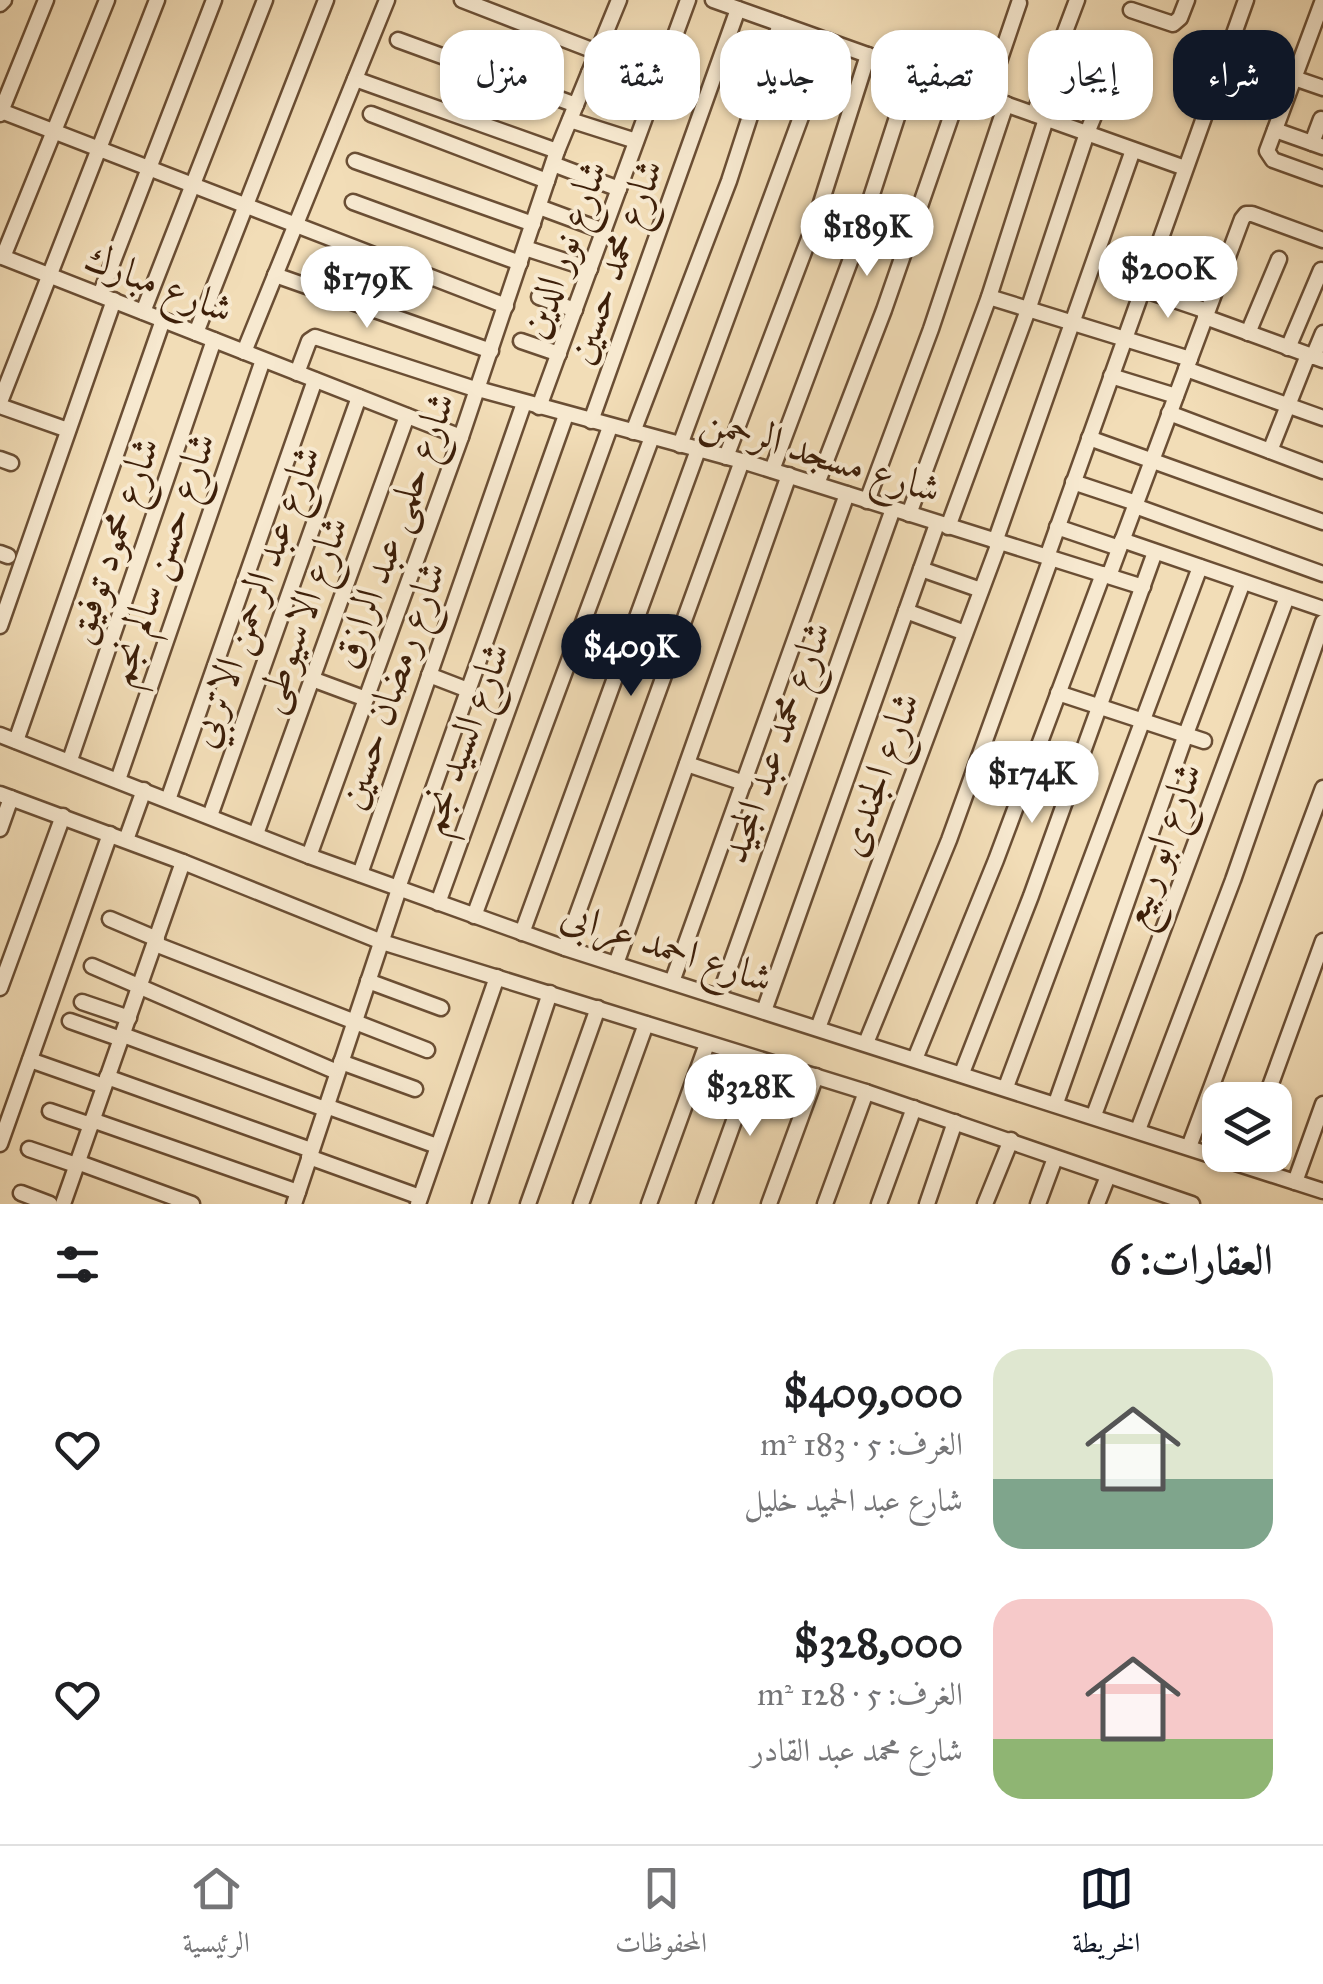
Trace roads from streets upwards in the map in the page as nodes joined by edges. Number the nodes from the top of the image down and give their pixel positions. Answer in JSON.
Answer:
{"nodes":[{"id":1,"x":46,"y":0,"type":"edge"},
{"id":2,"x":106,"y":0,"type":"edge"},
{"id":3,"x":157,"y":0,"type":"edge"},
{"id":4,"x":214,"y":0,"type":"edge"},
{"id":5,"x":265,"y":0,"type":"edge"},
{"id":6,"x":326,"y":0,"type":"edge"},
{"id":7,"x":387,"y":0,"type":"edge"},
{"id":8,"x":462,"y":0,"type":"edge"},
{"id":9,"x":618,"y":0,"type":"edge"},
{"id":10,"x":688,"y":0,"type":"edge"},
{"id":11,"x":713,"y":0,"type":"edge"},
{"id":12,"x":1077,"y":0,"type":"edge"},
{"id":13,"x":1187,"y":0,"type":"edge"},
{"id":14,"x":1246,"y":0,"type":"edge"},
{"id":15,"x":1323,"y":0,"type":"edge"},
{"id":16,"x":1019,"y":2,"type":"edge"},
{"id":17,"x":738,"y":9,"type":"junction"},
{"id":18,"x":1131,"y":10,"type":"dead end"},
{"id":19,"x":780,"y":24,"type":"junction"},
{"id":20,"x":606,"y":30,"type":"edge"},
{"id":21,"x":677,"y":30,"type":"edge"},
{"id":22,"x":797,"y":30,"type":"edge"},
{"id":23,"x":1067,"y":30,"type":"edge"},
{"id":24,"x":1008,"y":34,"type":"edge"},
{"id":25,"x":398,"y":40,"type":"dead end"},
{"id":26,"x":584,"y":47,"type":"edge"},
{"id":27,"x":851,"y":49,"type":"edge"},
{"id":28,"x":868,"y":55,"type":"junction"},
{"id":29,"x":871,"y":56,"type":"edge"},
{"id":30,"x":1295,"y":75,"type":"edge"},
{"id":31,"x":1295,"y":78,"type":"edge"},
{"id":32,"x":355,"y":79,"type":"junction"},
{"id":33,"x":584,"y":85,"type":"edge"},
{"id":34,"x":1323,"y":87,"type":"edge"},
{"id":35,"x":576,"y":104,"type":"junction"},
{"id":36,"x":1,"y":112,"type":"edge"},
{"id":37,"x":371,"y":114,"type":"dead end"},
{"id":38,"x":1321,"y":119,"type":"edge"},
{"id":39,"x":570,"y":120,"type":"junction"},
{"id":40,"x":644,"y":120,"type":"edge"},
{"id":41,"x":799,"y":120,"type":"edge"},
{"id":42,"x":896,"y":120,"type":"edge"},
{"id":43,"x":950,"y":120,"type":"edge"},
{"id":44,"x":1001,"y":120,"type":"edge"},
{"id":45,"x":1039,"y":120,"type":"edge"},
{"id":46,"x":1051,"y":120,"type":"edge"},
{"id":47,"x":1092,"y":120,"type":"edge"},
{"id":48,"x":1279,"y":120,"type":"edge"},
{"id":49,"x":1275,"y":130,"type":"junction"},
{"id":50,"x":54,"y":131,"type":"junction"},
{"id":51,"x":1086,"y":133,"type":"junction"},
{"id":52,"x":636,"y":141,"type":"junction"},
{"id":53,"x":1318,"y":145,"type":"edge"},
{"id":54,"x":98,"y":148,"type":"junction"},
{"id":55,"x":1133,"y":150,"type":"junction"},
{"id":56,"x":555,"y":157,"type":"junction"},
{"id":57,"x":355,"y":160,"type":"dead end"},
{"id":58,"x":149,"y":168,"type":"junction"},
{"id":59,"x":1185,"y":168,"type":"junction"},
{"id":60,"x":1323,"y":178,"type":"edge"},
{"id":61,"x":547,"y":181,"type":"junction"},
{"id":62,"x":193,"y":185,"type":"junction"},
{"id":63,"x":619,"y":189,"type":"junction"},
{"id":64,"x":353,"y":202,"type":"dead end"},
{"id":65,"x":246,"y":205,"type":"junction"},
{"id":66,"x":539,"y":207,"type":"junction"},
{"id":67,"x":296,"y":224,"type":"junction"},
{"id":68,"x":533,"y":224,"type":"junction"},
{"id":69,"x":604,"y":232,"type":"junction"},
{"id":70,"x":1323,"y":240,"type":"edge"},
{"id":71,"x":525,"y":248,"type":"junction"},
{"id":72,"x":2,"y":257,"type":"edge"},
{"id":73,"x":1279,"y":259,"type":"dead end"},
{"id":74,"x":520,"y":263,"type":"junction"},
{"id":75,"x":590,"y":269,"type":"junction"},
{"id":76,"x":1321,"y":270,"type":"edge"},
{"id":77,"x":48,"y":275,"type":"junction"},
{"id":78,"x":276,"y":275,"type":"junction"},
{"id":79,"x":1142,"y":290,"type":"junction"},
{"id":80,"x":989,"y":296,"type":"junction"},
{"id":81,"x":107,"y":298,"type":"junction"},
{"id":82,"x":538,"y":298,"type":"dead end"},
{"id":83,"x":506,"y":306,"type":"junction"},
{"id":84,"x":575,"y":310,"type":"junction"},
{"id":85,"x":1028,"y":310,"type":"junction"},
{"id":86,"x":143,"y":312,"type":"junction"},
{"id":87,"x":1206,"y":314,"type":"junction"},
{"id":88,"x":163,"y":320,"type":"junction"},
{"id":89,"x":1072,"y":324,"type":"junction"},
{"id":90,"x":196,"y":333,"type":"junction"},
{"id":91,"x":1248,"y":333,"type":"junction"},
{"id":92,"x":1323,"y":333,"type":"edge"},
{"id":93,"x":214,"y":340,"type":"junction"},
{"id":94,"x":1124,"y":340,"type":"junction"},
{"id":95,"x":521,"y":341,"type":"dead end"},
{"id":96,"x":1288,"y":348,"type":"junction"},
{"id":97,"x":491,"y":351,"type":"junction"},
{"id":98,"x":244,"y":352,"type":"junction"},
{"id":99,"x":559,"y":354,"type":"junction"},
{"id":100,"x":1315,"y":357,"type":"edge"},
{"id":101,"x":264,"y":360,"type":"junction"},
{"id":102,"x":1188,"y":364,"type":"junction"},
{"id":103,"x":297,"y":372,"type":"junction"},
{"id":104,"x":1111,"y":376,"type":"junction"},
{"id":105,"x":315,"y":380,"type":"junction"},
{"id":106,"x":478,"y":389,"type":"junction"},
{"id":107,"x":1176,"y":396,"type":"junction"},
{"id":108,"x":359,"y":397,"type":"junction"},
{"id":109,"x":524,"y":403,"type":"junction"},
{"id":110,"x":0,"y":404,"type":"edge"},
{"id":111,"x":1288,"y":406,"type":"junction"},
{"id":112,"x":540,"y":408,"type":"junction"},
{"id":113,"x":1170,"y":413,"type":"junction"},
{"id":114,"x":566,"y":415,"type":"junction"},
{"id":115,"x":407,"y":416,"type":"junction"},
{"id":116,"x":1323,"y":418,"type":"edge"},
{"id":117,"x":591,"y":422,"type":"junction"},
{"id":118,"x":610,"y":426,"type":"junction"},
{"id":119,"x":68,"y":430,"type":"junction"},
{"id":120,"x":633,"y":432,"type":"junction"},
{"id":121,"x":461,"y":437,"type":"junction"},
{"id":122,"x":652,"y":438,"type":"junction"},
{"id":123,"x":1089,"y":438,"type":"junction"},
{"id":124,"x":680,"y":445,"type":"junction"},
{"id":125,"x":698,"y":450,"type":"junction"},
{"id":126,"x":1270,"y":451,"type":"junction"},
{"id":127,"x":726,"y":457,"type":"junction"},
{"id":128,"x":1152,"y":459,"type":"junction"},
{"id":129,"x":742,"y":461,"type":"junction"},
{"id":130,"x":772,"y":470,"type":"junction"},
{"id":131,"x":1323,"y":471,"type":"edge"},
{"id":132,"x":790,"y":475,"type":"junction"},
{"id":133,"x":1073,"y":482,"type":"junction"},
{"id":134,"x":817,"y":484,"type":"junction"},
{"id":135,"x":847,"y":494,"type":"junction"},
{"id":136,"x":867,"y":500,"type":"junction"},
{"id":137,"x":1136,"y":504,"type":"junction"},
{"id":138,"x":893,"y":509,"type":"junction"},
{"id":139,"x":909,"y":514,"type":"junction"},
{"id":140,"x":1323,"y":522,"type":"edge"},
{"id":141,"x":943,"y":525,"type":"junction"},
{"id":142,"x":1057,"y":528,"type":"junction"},
{"id":143,"x":997,"y":542,"type":"junction"},
{"id":144,"x":1121,"y":544,"type":"junction"},
{"id":145,"x":1156,"y":552,"type":"junction"},
{"id":146,"x":1049,"y":558,"type":"junction"},
{"id":147,"x":1200,"y":567,"type":"junction"},
{"id":148,"x":921,"y":568,"type":"junction"},
{"id":149,"x":1323,"y":574,"type":"edge"},
{"id":150,"x":1106,"y":575,"type":"junction"},
{"id":151,"x":1243,"y":582,"type":"junction"},
{"id":152,"x":1142,"y":587,"type":"junction"},
{"id":153,"x":981,"y":590,"type":"junction"},
{"id":154,"x":1287,"y":597,"type":"junction"},
{"id":155,"x":1323,"y":609,"type":"edge"},
{"id":156,"x":906,"y":611,"type":"junction"},
{"id":157,"x":1323,"y":622,"type":"edge"},
{"id":158,"x":0,"y":626,"type":"edge"},
{"id":159,"x":965,"y":633,"type":"junction"},
{"id":160,"x":429,"y":675,"type":"junction"},
{"id":161,"x":312,"y":678,"type":"junction"},
{"id":162,"x":468,"y":690,"type":"junction"},
{"id":163,"x":1058,"y":693,"type":"junction"},
{"id":164,"x":366,"y":699,"type":"junction"},
{"id":165,"x":1100,"y":706,"type":"junction"},
{"id":166,"x":1143,"y":719,"type":"junction"},
{"id":167,"x":1186,"y":734,"type":"junction"},
{"id":168,"x":0,"y":735,"type":"edge"},
{"id":169,"x":16,"y":741,"type":"junction"},
{"id":170,"x":1204,"y":741,"type":"dead end"},
{"id":171,"x":70,"y":760,"type":"junction"},
{"id":172,"x":687,"y":764,"type":"junction"},
{"id":173,"x":118,"y":780,"type":"junction"},
{"id":174,"x":744,"y":783,"type":"junction"},
{"id":175,"x":1323,"y":788,"type":"edge"},
{"id":176,"x":144,"y":790,"type":"junction"},
{"id":177,"x":5,"y":796,"type":"edge"},
{"id":178,"x":168,"y":800,"type":"junction"},
{"id":179,"x":64,"y":816,"type":"junction"},
{"id":180,"x":210,"y":816,"type":"junction"},
{"id":181,"x":0,"y":829,"type":"edge"},
{"id":182,"x":110,"y":834,"type":"junction"},
{"id":183,"x":256,"y":834,"type":"junction"},
{"id":184,"x":126,"y":840,"type":"junction"},
{"id":185,"x":309,"y":856,"type":"junction"},
{"id":186,"x":183,"y":862,"type":"junction"},
{"id":187,"x":360,"y":874,"type":"junction"},
{"id":188,"x":398,"y":888,"type":"junction"},
{"id":189,"x":438,"y":903,"type":"junction"},
{"id":190,"x":474,"y":916,"type":"junction"},
{"id":191,"x":110,"y":919,"type":"dead end"},
{"id":192,"x":522,"y":933,"type":"junction"},
{"id":193,"x":156,"y":941,"type":"junction"},
{"id":194,"x":1323,"y":941,"type":"edge"},
{"id":195,"x":382,"y":942,"type":"junction"},
{"id":196,"x":565,"y":948,"type":"junction"},
{"id":197,"x":616,"y":964,"type":"junction"},
{"id":198,"x":92,"y":966,"type":"dead end"},
{"id":199,"x":497,"y":977,"type":"junction"},
{"id":200,"x":368,"y":981,"type":"junction"},
{"id":201,"x":672,"y":982,"type":"junction"},
{"id":202,"x":140,"y":985,"type":"junction"},
{"id":203,"x":0,"y":988,"type":"edge"},
{"id":204,"x":550,"y":994,"type":"junction"},
{"id":205,"x":719,"y":997,"type":"junction"},
{"id":206,"x":82,"y":1002,"type":"dead end"},
{"id":207,"x":441,"y":1008,"type":"dead end"},
{"id":208,"x":598,"y":1008,"type":"junction"},
{"id":209,"x":764,"y":1011,"type":"junction"},
{"id":210,"x":129,"y":1018,"type":"junction"},
{"id":211,"x":70,"y":1021,"type":"dead end"},
{"id":212,"x":354,"y":1023,"type":"junction"},
{"id":213,"x":646,"y":1024,"type":"junction"},
{"id":214,"x":818,"y":1028,"type":"junction"},
{"id":215,"x":122,"y":1037,"type":"junction"},
{"id":216,"x":866,"y":1043,"type":"junction"},
{"id":217,"x":706,"y":1044,"type":"junction"},
{"id":218,"x":427,"y":1050,"type":"dead end"},
{"id":219,"x":915,"y":1058,"type":"junction"},
{"id":220,"x":30,"y":1060,"type":"junction"},
{"id":221,"x":756,"y":1060,"type":"junction"},
{"id":222,"x":339,"y":1067,"type":"junction"},
{"id":223,"x":962,"y":1074,"type":"junction"},
{"id":224,"x":816,"y":1076,"type":"junction"},
{"id":225,"x":106,"y":1082,"type":"junction"},
{"id":226,"x":1272,"y":1082,"type":"edge"},
{"id":227,"x":1006,"y":1087,"type":"junction"},
{"id":228,"x":415,"y":1089,"type":"dead end"},
{"id":229,"x":866,"y":1092,"type":"junction"},
{"id":230,"x":1056,"y":1103,"type":"junction"},
{"id":231,"x":1323,"y":1104,"type":"edge"},
{"id":232,"x":326,"y":1107,"type":"junction"},
{"id":233,"x":914,"y":1108,"type":"junction"},
{"id":234,"x":50,"y":1111,"type":"dead end"},
{"id":235,"x":1094,"y":1116,"type":"junction"},
{"id":236,"x":91,"y":1122,"type":"junction"},
{"id":237,"x":955,"y":1122,"type":"junction"},
{"id":238,"x":1138,"y":1130,"type":"junction"},
{"id":239,"x":1010,"y":1140,"type":"junction"},
{"id":240,"x":0,"y":1144,"type":"edge"},
{"id":241,"x":438,"y":1146,"type":"junction"},
{"id":242,"x":1189,"y":1147,"type":"junction"},
{"id":243,"x":28,"y":1149,"type":"dead end"},
{"id":244,"x":1202,"y":1150,"type":"edge"},
{"id":245,"x":310,"y":1154,"type":"junction"},
{"id":246,"x":1056,"y":1158,"type":"junction"},
{"id":247,"x":77,"y":1164,"type":"junction"},
{"id":248,"x":1271,"y":1172,"type":"edge"},
{"id":249,"x":1108,"y":1176,"type":"junction"},
{"id":250,"x":1295,"y":1182,"type":"junction"},
{"id":251,"x":1323,"y":1191,"type":"edge"},
{"id":252,"x":20,"y":1194,"type":"dead end"},
{"id":253,"x":1157,"y":1199,"type":"edge"},
{"id":254,"x":296,"y":1201,"type":"edge"},
{"id":255,"x":419,"y":1201,"type":"edge"},
{"id":256,"x":50,"y":1204,"type":"edge"},
{"id":257,"x":63,"y":1204,"type":"edge"},
{"id":258,"x":192,"y":1204,"type":"edge"},
{"id":259,"x":480,"y":1204,"type":"edge"},
{"id":260,"x":528,"y":1204,"type":"edge"},
{"id":261,"x":581,"y":1204,"type":"edge"},
{"id":262,"x":649,"y":1204,"type":"edge"},
{"id":263,"x":704,"y":1204,"type":"edge"},
{"id":264,"x":770,"y":1204,"type":"edge"},
{"id":265,"x":825,"y":1204,"type":"edge"},
{"id":266,"x":880,"y":1204,"type":"edge"},
{"id":267,"x":927,"y":1204,"type":"edge"},
{"id":268,"x":985,"y":1204,"type":"edge"},
{"id":269,"x":1038,"y":1204,"type":"edge"},
{"id":270,"x":1097,"y":1204,"type":"edge"},
{"id":271,"x":1192,"y":1204,"type":"edge"}],
"edges":[{"from":1,"to":36,"type":"street"},
{"from":2,"to":50,"type":"street"},
{"from":3,"to":54,"type":"street"},
{"from":4,"to":58,"type":"street"},
{"from":5,"to":62,"type":"street"},
{"from":6,"to":65,"type":"street"},
{"from":7,"to":32,"type":"street"},
{"from":8,"to":26,"type":"street"},
{"from":9,"to":20,"type":"street","name":"شارع حلمى عبد الرازق"},
{"from":10,"to":21,"type":"street","name":"شارع نور الدين"},
{"from":11,"to":17,"type":"street"},
{"from":12,"to":23,"type":"street"},
{"from":13,"to":18,"type":"street"},
{"from":14,"to":59,"type":"street"},
{"from":15,"to":30,"type":"street"},
{"from":16,"to":24,"type":"street"},
{"from":17,"to":19,"type":"street"},
{"from":17,"to":117,"type":"street","name":"شارع محمد حسين"},
{"from":19,"to":22,"type":"street"},
{"from":19,"to":120,"type":"street"},
{"from":25,"to":35,"type":"street"},
{"from":27,"to":28,"type":"street"},
{"from":28,"to":29,"type":"street"},
{"from":28,"to":127,"type":"street"},
{"from":31,"to":34,"type":"street"},
{"from":32,"to":56,"type":"street"},
{"from":32,"to":67,"type":"street"},
{"from":33,"to":35,"type":"street","name":"شارع حلمى عبد الرازق"},
{"from":35,"to":39,"type":"street","name":"شارع حلمى عبد الرازق"},
{"from":36,"to":50,"type":"street"},
{"from":37,"to":61,"type":"street"},
{"from":38,"to":53,"type":"street"},
{"from":39,"to":52,"type":"street"},
{"from":39,"to":56,"type":"street","name":"شارع حلمى عبد الرازق"},
{"from":40,"to":52,"type":"street","name":"شارع نور الدين"},
{"from":41,"to":124,"type":"street"},
{"from":42,"to":130,"type":"street"},
{"from":43,"to":134,"type":"street"},
{"from":44,"to":136,"type":"street"},
{"from":45,"to":80,"type":"street"},
{"from":46,"to":51,"type":"street"},
{"from":47,"to":51,"type":"street"},
{"from":48,"to":49,"type":"street"},
{"from":49,"to":53,"type":"street"},
{"from":49,"to":60,"type":"street"},
{"from":50,"to":54,"type":"street"},
{"from":50,"to":72,"type":"street"},
{"from":51,"to":55,"type":"street"},
{"from":51,"to":85,"type":"street"},
{"from":52,"to":63,"type":"street","name":"شارع نور الدين"},
{"from":54,"to":58,"type":"street"},
{"from":54,"to":77,"type":"street"},
{"from":55,"to":59,"type":"street"},
{"from":55,"to":89,"type":"street","name":"شارع الجندى"},
{"from":56,"to":61,"type":"street","name":"شارع حلمى عبد الرازق"},
{"from":56,"to":63,"type":"street"},
{"from":57,"to":68,"type":"street"},
{"from":58,"to":62,"type":"street"},
{"from":58,"to":81,"type":"street"},
{"from":59,"to":79,"type":"street"},
{"from":61,"to":66,"type":"street","name":"شارع حلمى عبد الرازق"},
{"from":62,"to":65,"type":"street"},
{"from":62,"to":86,"type":"street"},
{"from":63,"to":69,"type":"street","name":"شارع نور الدين"},
{"from":64,"to":74,"type":"street"},
{"from":65,"to":67,"type":"street"},
{"from":65,"to":90,"type":"street"},
{"from":66,"to":68,"type":"street","name":"شارع حلمى عبد الرازق"},
{"from":66,"to":69,"type":"street"},
{"from":67,"to":78,"type":"street"},
{"from":67,"to":83,"type":"street"},
{"from":68,"to":71,"type":"street","name":"شارع حلمى عبد الرازق"},
{"from":69,"to":75,"type":"street","name":"شارع نور الدين"},
{"from":70,"to":87,"type":"street"},
{"from":71,"to":74,"type":"street","name":"شارع حلمى عبد الرازق"},
{"from":71,"to":75,"type":"street"},
{"from":72,"to":77,"type":"street","name":"شارع مبارك"},
{"from":73,"to":91,"type":"street"},
{"from":74,"to":83,"type":"street","name":"شارع حلمى عبد الرازق"},
{"from":75,"to":84,"type":"street","name":"شارع نور الدين"},
{"from":76,"to":96,"type":"street"},
{"from":77,"to":81,"type":"street","name":"شارع مبارك"},
{"from":77,"to":110,"type":"street"},
{"from":78,"to":97,"type":"street"},
{"from":78,"to":98,"type":"street"},
{"from":79,"to":87,"type":"street"},
{"from":79,"to":94,"type":"street"},
{"from":80,"to":85,"type":"street"},
{"from":80,"to":139,"type":"street"},
{"from":81,"to":86,"type":"street","name":"شارع مبارك"},
{"from":81,"to":119,"type":"street"},
{"from":82,"to":84,"type":"street"},
{"from":83,"to":97,"type":"street","name":"شارع حلمى عبد الرازق"},
{"from":84,"to":99,"type":"street","name":"شارع نور الدين"},
{"from":85,"to":89,"type":"street"},
{"from":85,"to":141,"type":"street"},
{"from":86,"to":88,"type":"street","name":"شارع مبارك"},
{"from":87,"to":91,"type":"street"},
{"from":87,"to":102,"type":"street"},
{"from":88,"to":90,"type":"street","name":"شارع مبارك"},
{"from":88,"to":169,"type":"street"},
{"from":89,"to":94,"type":"street"},
{"from":89,"to":143,"type":"street","name":"شارع الجندى"},
{"from":90,"to":93,"type":"street","name":"شارع مبارك"},
{"from":91,"to":96,"type":"street"},
{"from":92,"to":100,"type":"street"},
{"from":93,"to":98,"type":"street","name":"شارع مبارك"},
{"from":93,"to":171,"type":"street","name":"شارع محمود توفيق"},
{"from":94,"to":102,"type":"street"},
{"from":94,"to":104,"type":"street"},
{"from":95,"to":99,"type":"street"},
{"from":96,"to":100,"type":"street"},
{"from":97,"to":106,"type":"street","name":"شارع حلمى عبد الرازق"},
{"from":98,"to":101,"type":"street","name":"شارع مبارك"},
{"from":99,"to":112,"type":"street","name":"شارع نور الدين"},
{"from":100,"to":111,"type":"street"},
{"from":101,"to":103,"type":"street","name":"شارع مبارك"},
{"from":101,"to":173,"type":"street","name":"شارع حسن سالم نجم"},
{"from":102,"to":107,"type":"street"},
{"from":102,"to":111,"type":"street"},
{"from":103,"to":105,"type":"street","name":"شارع مبارك"},
{"from":103,"to":106,"type":"street","name":"شارع مسجد الرحمن"},
{"from":104,"to":107,"type":"street"},
{"from":104,"to":123,"type":"street"},
{"from":105,"to":108,"type":"street","name":"شارع مبارك"},
{"from":105,"to":178,"type":"street"},
{"from":106,"to":109,"type":"street","name":"شارع مسجد الرحمن"},
{"from":106,"to":121,"type":"street","name":"شارع حلمى عبد الرازق"},
{"from":107,"to":113,"type":"street"},
{"from":108,"to":115,"type":"street","name":"شارع مبارك"},
{"from":108,"to":180,"type":"street","name":"شارع عبد الرحمن الاتربي"},
{"from":109,"to":112,"type":"street","name":"شارع مسجد الرحمن"},
{"from":109,"to":160,"type":"street","name":"شارع رمضان حسين"},
{"from":110,"to":119,"type":"street"},
{"from":111,"to":116,"type":"street"},
{"from":111,"to":126,"type":"street"},
{"from":112,"to":114,"type":"street","name":"شارع مسجد الرحمن"},
{"from":113,"to":126,"type":"street"},
{"from":113,"to":128,"type":"street"},
{"from":114,"to":117,"type":"street","name":"شارع مسجد الرحمن"},
{"from":114,"to":162,"type":"street"},
{"from":115,"to":121,"type":"street","name":"شارع مبارك"},
{"from":115,"to":161,"type":"street","name":"شارع الاسيوطى"},
{"from":117,"to":118,"type":"street","name":"شارع مسجد الرحمن"},
{"from":118,"to":120,"type":"street","name":"شارع مسجد الرحمن"},
{"from":118,"to":189,"type":"street","name":"شارع السيد نجم"},
{"from":119,"to":158,"type":"street"},
{"from":120,"to":122,"type":"street","name":"شارع مسجد الرحمن"},
{"from":121,"to":164,"type":"street","name":"شارع حلمى عبد الرازق"},
{"from":122,"to":124,"type":"street","name":"شارع مسجد الرحمن"},
{"from":122,"to":190,"type":"street"},
{"from":123,"to":128,"type":"street"},
{"from":123,"to":133,"type":"street"},
{"from":124,"to":125,"type":"street","name":"شارع مسجد الرحمن"},
{"from":125,"to":127,"type":"street","name":"شارع مسجد الرحمن"},
{"from":125,"to":192,"type":"street"},
{"from":126,"to":131,"type":"street"},
{"from":127,"to":129,"type":"street","name":"شارع مسجد الرحمن"},
{"from":128,"to":137,"type":"street"},
{"from":128,"to":140,"type":"street"},
{"from":129,"to":130,"type":"street","name":"شارع مسجد الرحمن"},
{"from":129,"to":196,"type":"street"},
{"from":130,"to":132,"type":"street","name":"شارع مسجد الرحمن"},
{"from":132,"to":134,"type":"street","name":"شارع مسجد الرحمن"},
{"from":132,"to":172,"type":"street"},
{"from":133,"to":137,"type":"street"},
{"from":133,"to":142,"type":"street"},
{"from":134,"to":135,"type":"street","name":"شارع مسجد الرحمن"},
{"from":135,"to":136,"type":"street","name":"شارع مسجد الرحمن"},
{"from":135,"to":174,"type":"street"},
{"from":136,"to":138,"type":"street","name":"شارع مسجد الرحمن"},
{"from":137,"to":144,"type":"street"},
{"from":137,"to":149,"type":"street"},
{"from":138,"to":139,"type":"street","name":"شارع مسجد الرحمن"},
{"from":138,"to":205,"type":"street","name":"شارع محمد عبد المجيد"},
{"from":139,"to":141,"type":"street","name":"شارع مسجد الرحمن"},
{"from":141,"to":143,"type":"street","name":"شارع مسجد الرحمن"},
{"from":141,"to":148,"type":"street"},
{"from":142,"to":144,"type":"street"},
{"from":142,"to":146,"type":"street"},
{"from":143,"to":146,"type":"street","name":"شارع مسجد الرحمن"},
{"from":143,"to":153,"type":"street","name":"شارع الجندى"},
{"from":144,"to":145,"type":"street"},
{"from":144,"to":150,"type":"street"},
{"from":145,"to":147,"type":"street"},
{"from":145,"to":152,"type":"street"},
{"from":146,"to":150,"type":"street","name":"شارع مسجد الرحمن"},
{"from":146,"to":216,"type":"street"},
{"from":147,"to":151,"type":"street"},
{"from":147,"to":166,"type":"street"},
{"from":148,"to":153,"type":"street"},
{"from":148,"to":156,"type":"street"},
{"from":150,"to":152,"type":"street","name":"شارع مسجد الرحمن"},
{"from":150,"to":163,"type":"street"},
{"from":151,"to":154,"type":"street"},
{"from":151,"to":167,"type":"street"},
{"from":152,"to":165,"type":"street"},
{"from":153,"to":159,"type":"street","name":"شارع الجندى"},
{"from":154,"to":155,"type":"street"},
{"from":154,"to":235,"type":"street","name":"شارع ابو ربيع"},
{"from":156,"to":159,"type":"street"},
{"from":156,"to":209,"type":"street"},
{"from":157,"to":238,"type":"street"},
{"from":159,"to":214,"type":"street","name":"شارع الجندى"},
{"from":160,"to":162,"type":"street"},
{"from":160,"to":187,"type":"street","name":"شارع رمضان حسين"},
{"from":161,"to":164,"type":"street"},
{"from":161,"to":183,"type":"street","name":"شارع الاسيوطى"},
{"from":162,"to":188,"type":"street"},
{"from":163,"to":165,"type":"street"},
{"from":163,"to":219,"type":"street"},
{"from":164,"to":185,"type":"street","name":"شارع حلمى عبد الرازق"},
{"from":165,"to":166,"type":"street"},
{"from":165,"to":223,"type":"street"},
{"from":166,"to":167,"type":"street"},
{"from":166,"to":227,"type":"street"},
{"from":167,"to":170,"type":"street"},
{"from":167,"to":230,"type":"street"},
{"from":168,"to":169,"type":"street","name":"شارع احمد عرابى"},
{"from":169,"to":171,"type":"street","name":"شارع احمد عرابى"},
{"from":171,"to":173,"type":"street","name":"شارع احمد عرابى"},
{"from":172,"to":174,"type":"street"},
{"from":172,"to":197,"type":"street"},
{"from":173,"to":176,"type":"street","name":"شارع احمد عرابى"},
{"from":174,"to":201,"type":"street"},
{"from":175,"to":242,"type":"street"},
{"from":176,"to":178,"type":"street","name":"شارع احمد عرابى"},
{"from":176,"to":184,"type":"street"},
{"from":177,"to":179,"type":"street","name":"شارع احمد عرابى"},
{"from":177,"to":181,"type":"street"},
{"from":178,"to":180,"type":"street","name":"شارع احمد عرابى"},
{"from":179,"to":182,"type":"street","name":"شارع احمد عرابى"},
{"from":179,"to":203,"type":"street"},
{"from":180,"to":183,"type":"street","name":"شارع احمد عرابى"},
{"from":182,"to":184,"type":"street","name":"شارع احمد عرابى"},
{"from":182,"to":220,"type":"street"},
{"from":183,"to":185,"type":"street","name":"شارع احمد عرابى"},
{"from":184,"to":186,"type":"street","name":"شارع احمد عرابى"},
{"from":185,"to":187,"type":"street","name":"شارع احمد عرابى"},
{"from":186,"to":193,"type":"street"},
{"from":186,"to":195,"type":"street","name":"شارع احمد عرابى"},
{"from":187,"to":188,"type":"street","name":"شارع احمد عرابى"},
{"from":188,"to":189,"type":"street","name":"شارع احمد عرابى"},
{"from":188,"to":195,"type":"street"},
{"from":189,"to":190,"type":"street","name":"شارع احمد عرابى"},
{"from":190,"to":192,"type":"street","name":"شارع احمد عرابى"},
{"from":191,"to":193,"type":"street"},
{"from":192,"to":196,"type":"street","name":"شارع احمد عرابى"},
{"from":193,"to":202,"type":"street"},
{"from":193,"to":212,"type":"street"},
{"from":194,"to":226,"type":"street"},
{"from":195,"to":199,"type":"street","name":"شارع احمد عرابى"},
{"from":195,"to":200,"type":"street"},
{"from":196,"to":197,"type":"street","name":"شارع احمد عرابى"},
{"from":197,"to":201,"type":"street","name":"شارع احمد عرابى"},
{"from":198,"to":202,"type":"street"},
{"from":199,"to":204,"type":"street","name":"شارع احمد عرابى"},
{"from":199,"to":241,"type":"street"},
{"from":200,"to":207,"type":"street"},
{"from":200,"to":212,"type":"street"},
{"from":201,"to":205,"type":"street","name":"شارع احمد عرابى"},
{"from":202,"to":210,"type":"street"},
{"from":202,"to":222,"type":"street"},
{"from":204,"to":208,"type":"street","name":"شارع احمد عرابى"},
{"from":204,"to":259,"type":"street"},
{"from":205,"to":209,"type":"street","name":"شارع احمد عرابى"},
{"from":206,"to":210,"type":"street"},
{"from":208,"to":213,"type":"street","name":"شارع احمد عرابى"},
{"from":208,"to":260,"type":"street"},
{"from":209,"to":214,"type":"street","name":"شارع احمد عرابى"},
{"from":210,"to":215,"type":"street"},
{"from":211,"to":215,"type":"street"},
{"from":212,"to":218,"type":"street"},
{"from":212,"to":222,"type":"street"},
{"from":213,"to":217,"type":"street","name":"شارع احمد عرابى"},
{"from":213,"to":261,"type":"street"},
{"from":214,"to":216,"type":"street","name":"شارع احمد عرابى"},
{"from":215,"to":225,"type":"street"},
{"from":215,"to":232,"type":"street"},
{"from":216,"to":219,"type":"street","name":"شارع احمد عرابى"},
{"from":217,"to":221,"type":"street","name":"شارع احمد عرابى"},
{"from":217,"to":262,"type":"street"},
{"from":219,"to":223,"type":"street","name":"شارع احمد عرابى"},
{"from":220,"to":225,"type":"street"},
{"from":220,"to":240,"type":"street"},
{"from":221,"to":224,"type":"street","name":"شارع احمد عرابى"},
{"from":221,"to":263,"type":"street"},
{"from":222,"to":228,"type":"street"},
{"from":222,"to":232,"type":"street"},
{"from":223,"to":227,"type":"street","name":"شارع احمد عرابى"},
{"from":224,"to":229,"type":"street","name":"شارع احمد عرابى"},
{"from":224,"to":264,"type":"street"},
{"from":225,"to":236,"type":"street"},
{"from":225,"to":245,"type":"street"},
{"from":227,"to":230,"type":"street","name":"شارع احمد عرابى"},
{"from":229,"to":233,"type":"street","name":"شارع احمد عرابى"},
{"from":229,"to":265,"type":"street"},
{"from":230,"to":235,"type":"street","name":"شارع احمد عرابى"},
{"from":231,"to":250,"type":"street"},
{"from":232,"to":241,"type":"street"},
{"from":232,"to":245,"type":"street"},
{"from":233,"to":237,"type":"street","name":"شارع احمد عرابى"},
{"from":233,"to":266,"type":"street"},
{"from":234,"to":236,"type":"street"},
{"from":235,"to":238,"type":"street","name":"شارع احمد عرابى"},
{"from":236,"to":247,"type":"street"},
{"from":236,"to":254,"type":"street"},
{"from":237,"to":239,"type":"street","name":"شارع احمد عرابى"},
{"from":237,"to":267,"type":"street"},
{"from":238,"to":242,"type":"street","name":"شارع احمد عرابى"},
{"from":239,"to":246,"type":"street","name":"شارع احمد عرابى"},
{"from":239,"to":268,"type":"street"},
{"from":241,"to":255,"type":"street"},
{"from":242,"to":244,"type":"street","name":"شارع احمد عرابى"},
{"from":243,"to":247,"type":"street"},
{"from":245,"to":254,"type":"street"},
{"from":245,"to":255,"type":"street"},
{"from":246,"to":249,"type":"street","name":"شارع احمد عرابى"},
{"from":246,"to":269,"type":"street"},
{"from":247,"to":257,"type":"street"},
{"from":247,"to":258,"type":"street"},
{"from":248,"to":250,"type":"street","name":"شارع احمد عرابى"},
{"from":249,"to":253,"type":"street","name":"شارع احمد عرابى"},
{"from":249,"to":270,"type":"street"},
{"from":250,"to":251,"type":"street","name":"شارع احمد عرابى"},
{"from":252,"to":256,"type":"street"},
{"from":253,"to":271,"type":"street","name":"شارع احمد عرابى"}]}
